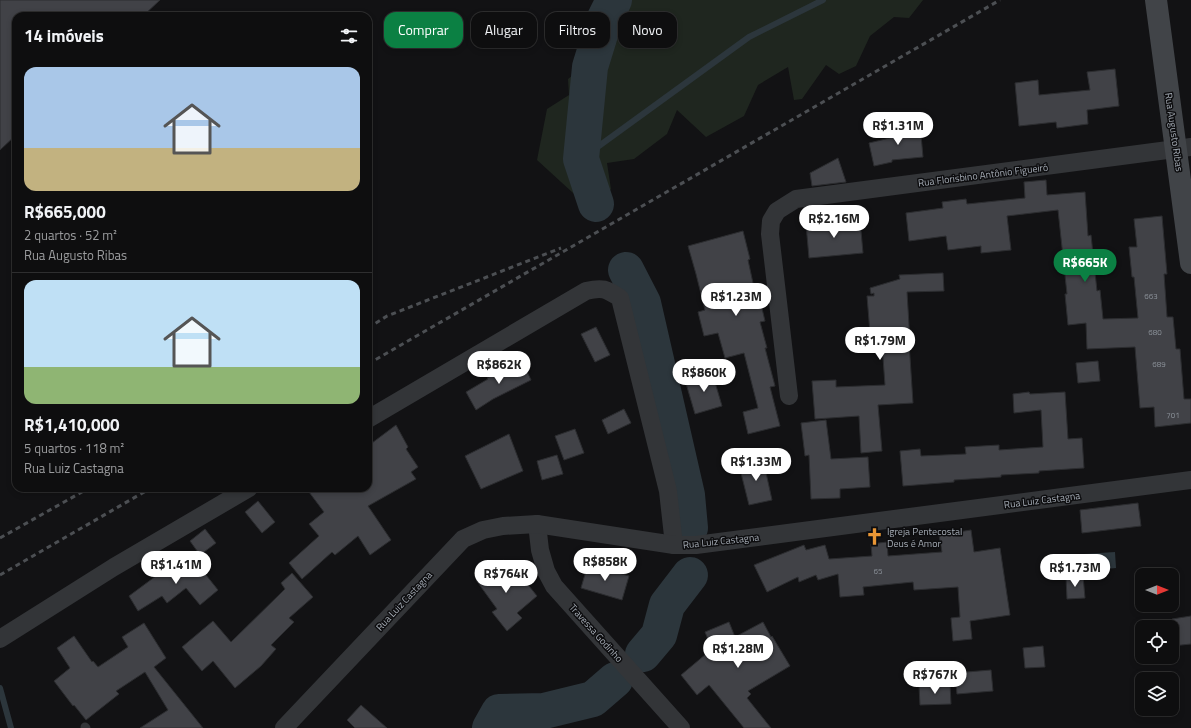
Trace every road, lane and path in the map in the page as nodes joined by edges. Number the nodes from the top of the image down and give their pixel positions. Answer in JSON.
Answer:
{"nodes":[{"id":1,"x":1156,"y":0,"type":"edge"},
{"id":2,"x":1183,"y":148,"type":"edge"},
{"id":3,"x":1191,"y":263,"type":"edge"},
{"id":4,"x":789,"y":396,"type":"dead end"},
{"id":5,"x":372,"y":417,"type":"edge"},
{"id":6,"x":1191,"y":480,"type":"edge"},
{"id":7,"x":242,"y":492,"type":"edge"},
{"id":8,"x":537,"y":524,"type":"junction"},
{"id":9,"x":674,"y":545,"type":"junction"},
{"id":10,"x":0,"y":638,"type":"edge"},
{"id":11,"x":284,"y":728,"type":"edge"},
{"id":12,"x":681,"y":728,"type":"edge"}],
"edges":[{"from":1,"to":2,"type":"street","name":"Rua Augusto Ribas"},
{"from":2,"to":3,"type":"street","name":"Rua Augusto Ribas"},
{"from":2,"to":4,"type":"street","name":"Rua Florisbino Antônio Figueiró"},
{"from":5,"to":9,"type":"street"},
{"from":6,"to":9,"type":"street","name":"Rua Luiz Castagna"},
{"from":7,"to":10,"type":"street"},
{"from":8,"to":9,"type":"street","name":"Rua Luiz Castagna"},
{"from":8,"to":11,"type":"street","name":"Rua Luiz Castagna"},
{"from":8,"to":12,"type":"street","name":"Travessa Godinho"}]}
